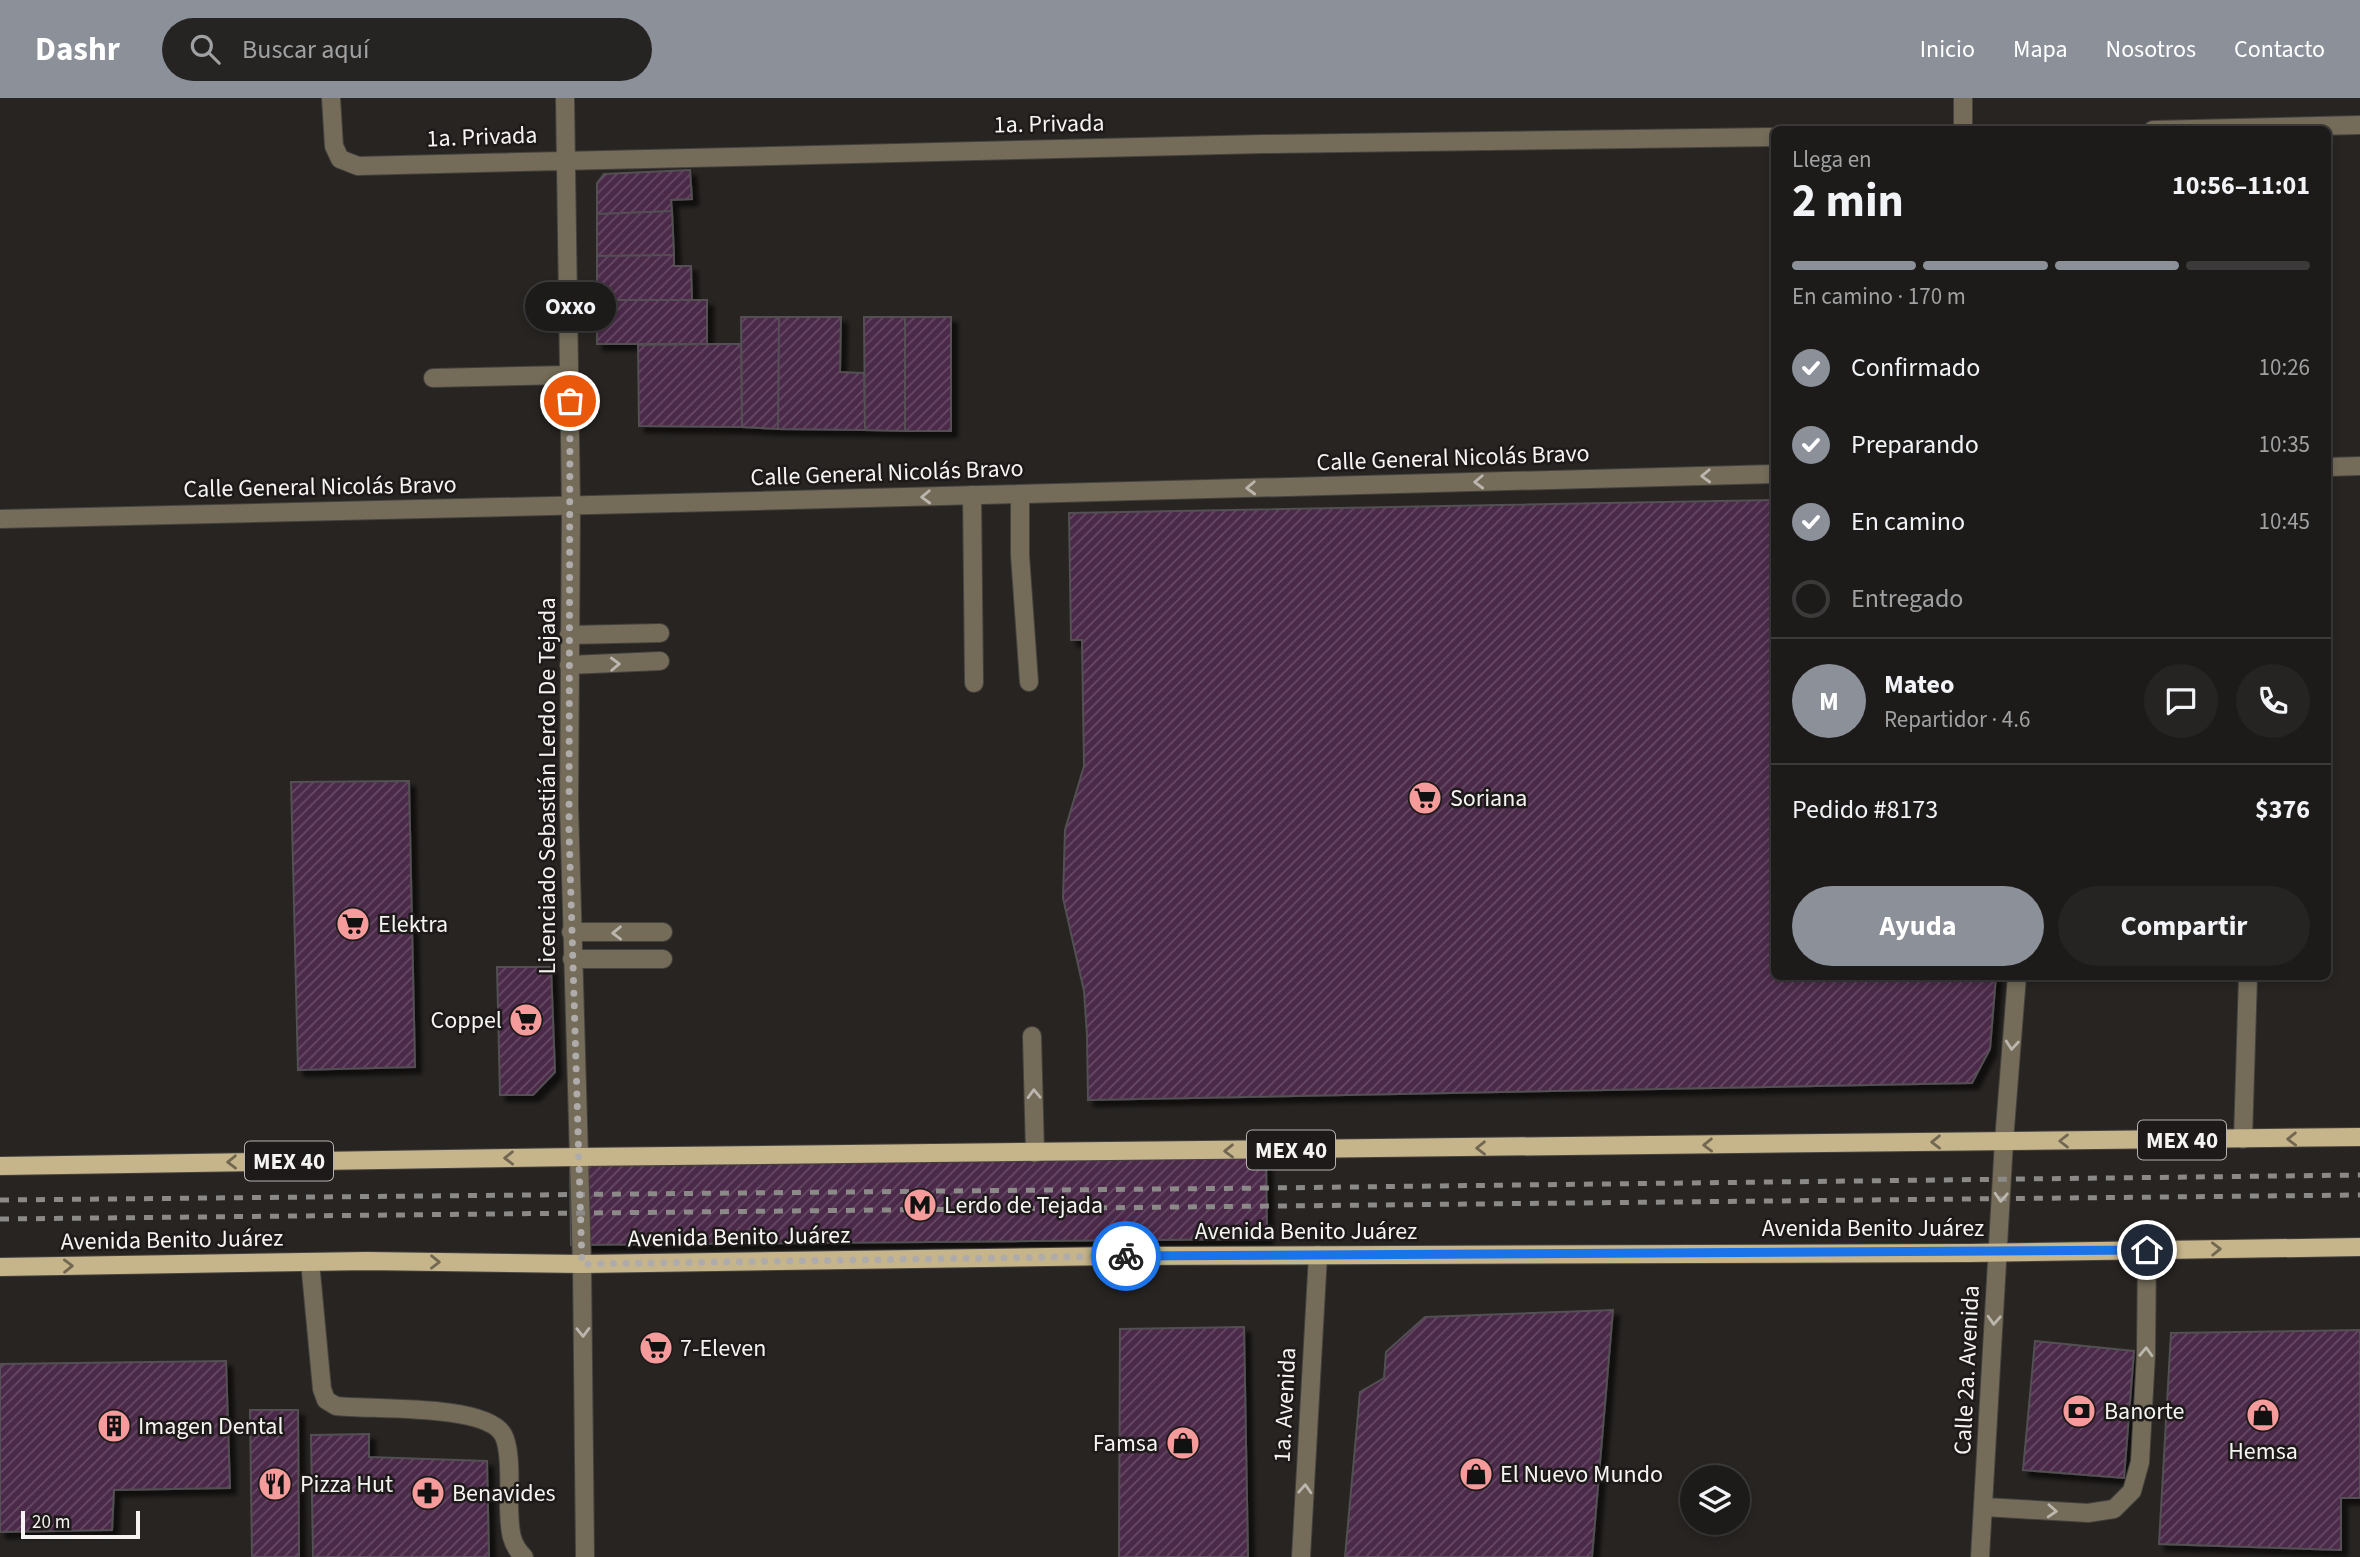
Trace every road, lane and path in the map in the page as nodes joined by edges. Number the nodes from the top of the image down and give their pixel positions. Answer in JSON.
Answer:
{"nodes":[{"id":1,"x":331,"y":98,"type":"edge"},
{"id":2,"x":565,"y":98,"type":"edge"},
{"id":3,"x":1963,"y":98,"type":"edge"},
{"id":4,"x":2360,"y":125,"type":"edge"},
{"id":5,"x":1963,"y":126,"type":"edge"},
{"id":6,"x":2319,"y":126,"type":"edge"},
{"id":7,"x":1771,"y":137,"type":"edge"},
{"id":8,"x":566,"y":159,"type":"junction"},
{"id":9,"x":569,"y":375,"type":"junction"},
{"id":10,"x":433,"y":378,"type":"dead end"},
{"id":11,"x":2360,"y":466,"type":"edge"},
{"id":12,"x":2331,"y":467,"type":"edge"},
{"id":13,"x":1771,"y":474,"type":"edge"},
{"id":14,"x":1020,"y":494,"type":"junction"},
{"id":15,"x":972,"y":495,"type":"junction"},
{"id":16,"x":571,"y":506,"type":"junction"},
{"id":17,"x":0,"y":519,"type":"edge"},
{"id":18,"x":660,"y":633,"type":"dead end"},
{"id":19,"x":569,"y":635,"type":"junction"},
{"id":20,"x":660,"y":661,"type":"dead end"},
{"id":21,"x":569,"y":665,"type":"junction"},
{"id":22,"x":1029,"y":682,"type":"dead end"},
{"id":23,"x":974,"y":683,"type":"dead end"},
{"id":24,"x":571,"y":932,"type":"junction"},
{"id":25,"x":663,"y":932,"type":"dead end"},
{"id":26,"x":572,"y":960,"type":"junction"},
{"id":27,"x":663,"y":960,"type":"dead end"},
{"id":28,"x":2017,"y":980,"type":"edge"},
{"id":29,"x":2248,"y":980,"type":"edge"},
{"id":30,"x":1032,"y":1035,"type":"dead end"},
{"id":31,"x":2360,"y":1137,"type":"edge"},
{"id":32,"x":2243,"y":1139,"type":"junction"},
{"id":33,"x":2004,"y":1142,"type":"junction"},
{"id":34,"x":1035,"y":1153,"type":"junction"},
{"id":35,"x":577,"y":1157,"type":"junction"},
{"id":36,"x":0,"y":1166,"type":"edge"},
{"id":37,"x":2360,"y":1247,"type":"edge"},
{"id":38,"x":2147,"y":1250,"type":"junction"},
{"id":39,"x":1997,"y":1252,"type":"junction"},
{"id":40,"x":1318,"y":1255,"type":"junction"},
{"id":41,"x":310,"y":1262,"type":"junction"},
{"id":42,"x":582,"y":1264,"type":"junction"},
{"id":43,"x":0,"y":1267,"type":"edge"},
{"id":44,"x":1984,"y":1507,"type":"junction"},
{"id":45,"x":524,"y":1557,"type":"edge"},
{"id":46,"x":585,"y":1557,"type":"edge"},
{"id":47,"x":1301,"y":1557,"type":"edge"},
{"id":48,"x":1980,"y":1557,"type":"edge"}],
"edges":[{"from":1,"to":8,"type":"street","name":"1a. Privada"},
{"from":2,"to":8,"type":"street","name":"Licenciado Sebastián Lerdo De Tejada"},
{"from":3,"to":5,"type":"street"},
{"from":4,"to":6,"type":"street"},
{"from":7,"to":8,"type":"street","name":"1a. Privada"},
{"from":8,"to":9,"type":"street","name":"Licenciado Sebastián Lerdo De Tejada"},
{"from":9,"to":10,"type":"street"},
{"from":9,"to":16,"type":"street","name":"Licenciado Sebastián Lerdo De Tejada"},
{"from":11,"to":12,"type":"street"},
{"from":13,"to":14,"type":"street","name":"Calle General Nicolás Bravo","one_way":true},
{"from":14,"to":15,"type":"street","name":"Calle General Nicolás Bravo"},
{"from":14,"to":22,"type":"street"},
{"from":15,"to":16,"type":"street","name":"Calle General Nicolás Bravo","one_way":true},
{"from":15,"to":23,"type":"street"},
{"from":16,"to":17,"type":"street","name":"Calle General Nicolás Bravo"},
{"from":16,"to":19,"type":"street","name":"Licenciado Sebastián Lerdo De Tejada"},
{"from":18,"to":19,"type":"street"},
{"from":19,"to":21,"type":"street","name":"Licenciado Sebastián Lerdo De Tejada"},
{"from":21,"to":20,"type":"street","one_way":true},
{"from":21,"to":24,"type":"street","name":"Licenciado Sebastián Lerdo De Tejada"},
{"from":25,"to":24,"type":"street","one_way":true},
{"from":24,"to":26,"type":"street","name":"Licenciado Sebastián Lerdo De Tejada"},
{"from":26,"to":27,"type":"street"},
{"from":26,"to":35,"type":"street","name":"Licenciado Sebastián Lerdo De Tejada"},
{"from":28,"to":33,"type":"street","name":"Calle 2a. Avenida","one_way":true},
{"from":29,"to":32,"type":"street"},
{"from":34,"to":30,"type":"street","one_way":true},
{"from":31,"to":32,"type":"main road","number":"MEX 40","one_way":true},
{"from":32,"to":33,"type":"main road","number":"MEX 40","one_way":true},
{"from":33,"to":34,"type":"main road","number":"MEX 40","one_way":true},
{"from":33,"to":39,"type":"street","name":"Calle 2a. Avenida","one_way":true},
{"from":34,"to":35,"type":"main road","number":"MEX 40"},
{"from":35,"to":36,"type":"main road","number":"MEX 40","one_way":true},
{"from":35,"to":42,"type":"street","name":"Licenciado Sebastián Lerdo De Tejada"},
{"from":38,"to":37,"type":"main road","name":"Avenida Benito Juárez","one_way":true},
{"from":38,"to":39,"type":"main road","name":"Avenida Benito Juárez"},
{"from":44,"to":38,"type":"street","one_way":true},
{"from":39,"to":40,"type":"main road","name":"Avenida Benito Juárez"},
{"from":39,"to":44,"type":"street","name":"Calle 2a. Avenida","one_way":true},
{"from":40,"to":42,"type":"main road","name":"Avenida Benito Juárez"},
{"from":47,"to":40,"type":"street","name":"1a. Avenida","one_way":true},
{"from":41,"to":42,"type":"main road","name":"Avenida Benito Juárez","one_way":true},
{"from":43,"to":41,"type":"main road","name":"Avenida Benito Juárez","one_way":true},
{"from":41,"to":45,"type":"street"},
{"from":42,"to":46,"type":"street","name":"Licenciado Sebastián Lerdo De Tejada","one_way":true},
{"from":44,"to":48,"type":"street","name":"Calle 2a. Avenida"}]}
